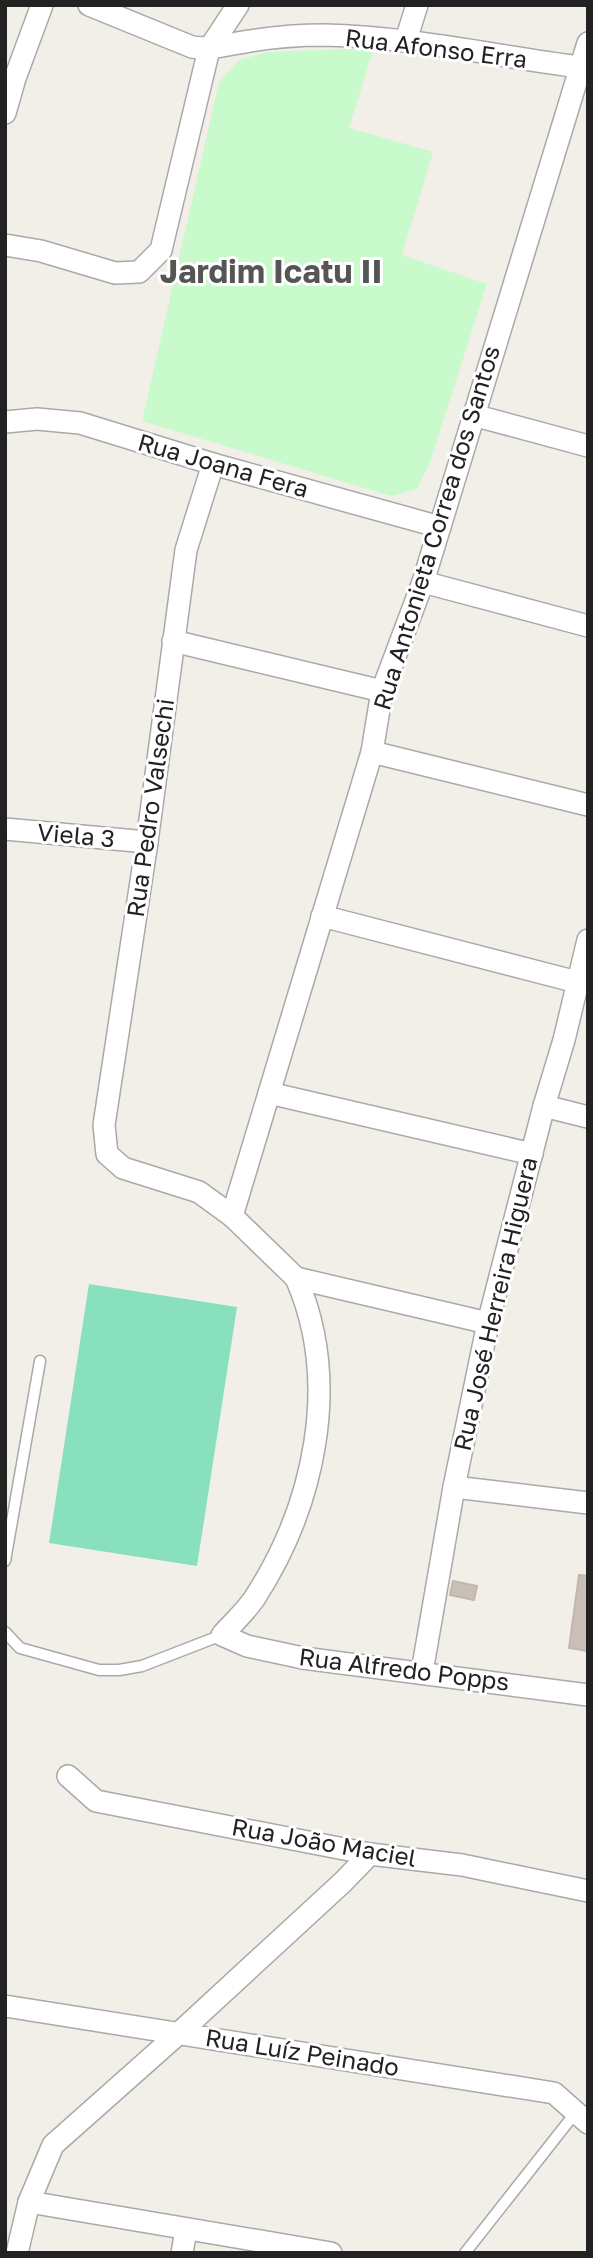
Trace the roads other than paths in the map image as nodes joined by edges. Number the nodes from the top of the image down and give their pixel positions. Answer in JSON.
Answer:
{"nodes":[{"id":1,"x":42,"y":5,"type":"edge"},
{"id":2,"x":89,"y":5,"type":"edge"},
{"id":3,"x":238,"y":5,"type":"edge"},
{"id":4,"x":417,"y":5,"type":"edge"},
{"id":5,"x":406,"y":40,"type":"junction"},
{"id":6,"x":588,"y":43,"type":"edge"},
{"id":7,"x":209,"y":50,"type":"junction"},
{"id":8,"x":580,"y":67,"type":"junction"},
{"id":9,"x":5,"y":113,"type":"edge"},
{"id":10,"x":5,"y":245,"type":"edge"},
{"id":11,"x":474,"y":415,"type":"junction"},
{"id":12,"x":5,"y":422,"type":"edge"},
{"id":13,"x":588,"y":446,"type":"edge"},
{"id":14,"x":213,"y":464,"type":"junction"},
{"id":15,"x":440,"y":527,"type":"junction"},
{"id":16,"x":423,"y":582,"type":"junction"},
{"id":17,"x":588,"y":626,"type":"edge"},
{"id":18,"x":173,"y":641,"type":"junction"},
{"id":19,"x":382,"y":691,"type":"junction"},
{"id":20,"x":372,"y":752,"type":"junction"},
{"id":21,"x":588,"y":805,"type":"edge"},
{"id":22,"x":5,"y":829,"type":"edge"},
{"id":23,"x":147,"y":842,"type":"junction"},
{"id":24,"x":323,"y":916,"type":"junction"},
{"id":25,"x":588,"y":940,"type":"edge"},
{"id":26,"x":577,"y":982,"type":"junction"},
{"id":27,"x":269,"y":1093,"type":"junction"},
{"id":28,"x":544,"y":1107,"type":"junction"},
{"id":29,"x":588,"y":1117,"type":"edge"},
{"id":30,"x":531,"y":1154,"type":"junction"},
{"id":31,"x":232,"y":1216,"type":"junction"},
{"id":32,"x":296,"y":1279,"type":"junction"},
{"id":33,"x":488,"y":1322,"type":"junction"},
{"id":34,"x":40,"y":1361,"type":"dead end"},
{"id":35,"x":454,"y":1487,"type":"junction"},
{"id":36,"x":588,"y":1503,"type":"edge"},
{"id":37,"x":5,"y":1561,"type":"edge"},
{"id":38,"x":5,"y":1632,"type":"edge"},
{"id":39,"x":222,"y":1635,"type":"junction"},
{"id":40,"x":422,"y":1672,"type":"junction"},
{"id":41,"x":588,"y":1695,"type":"edge"},
{"id":42,"x":68,"y":1776,"type":"dead end"},
{"id":43,"x":370,"y":1854,"type":"junction"},
{"id":44,"x":588,"y":1891,"type":"edge"},
{"id":45,"x":5,"y":2006,"type":"edge"},
{"id":46,"x":178,"y":2034,"type":"junction"},
{"id":47,"x":582,"y":2118,"type":"edge"},
{"id":48,"x":29,"y":2202,"type":"junction"},
{"id":49,"x":186,"y":2230,"type":"junction"},
{"id":50,"x":18,"y":2253,"type":"edge"},
{"id":51,"x":182,"y":2253,"type":"edge"},
{"id":52,"x":331,"y":2253,"type":"edge"},
{"id":53,"x":465,"y":2253,"type":"edge"}],
"edges":[{"from":1,"to":9,"type":"street"},
{"from":2,"to":7,"type":"street"},
{"from":3,"to":7,"type":"street"},
{"from":4,"to":5,"type":"street"},
{"from":5,"to":7,"type":"street","name":"Rua Afonso Erra"},
{"from":5,"to":8,"type":"street","name":"Rua Afonso Erra"},
{"from":6,"to":8,"type":"street","name":"Rua Antonieta Correa dos Santos"},
{"from":7,"to":10,"type":"street"},
{"from":8,"to":11,"type":"street","name":"Rua Antonieta Correa dos Santos"},
{"from":11,"to":13,"type":"street"},
{"from":11,"to":15,"type":"street","name":"Rua Antonieta Correa dos Santos"},
{"from":12,"to":14,"type":"street","name":"Rua Joana Fera"},
{"from":14,"to":15,"type":"street","name":"Rua Joana Fera"},
{"from":14,"to":18,"type":"street","name":"Rua Pedro Valsechi"},
{"from":15,"to":16,"type":"street","name":"Rua Antonieta Correa dos Santos"},
{"from":16,"to":17,"type":"street"},
{"from":16,"to":19,"type":"street","name":"Rua Antonieta Correa dos Santos"},
{"from":18,"to":19,"type":"street"},
{"from":18,"to":23,"type":"street","name":"Rua Pedro Valsechi"},
{"from":19,"to":20,"type":"street","name":"Rua Antonieta Correa dos Santos"},
{"from":20,"to":21,"type":"street"},
{"from":20,"to":24,"type":"street","name":"Rua Antonieta Correa dos Santos"},
{"from":22,"to":23,"type":"street","name":"Viela 3"},
{"from":23,"to":31,"type":"street","name":"Rua Pedro Valsechi"},
{"from":24,"to":26,"type":"street"},
{"from":24,"to":27,"type":"street","name":"Rua Antonieta Correa dos Santos"},
{"from":25,"to":26,"type":"street","name":"Rua José Herreira Higuera"},
{"from":26,"to":28,"type":"street","name":"Rua José Herreira Higuera"},
{"from":27,"to":30,"type":"street"},
{"from":27,"to":31,"type":"street","name":"Rua Antonieta Correa dos Santos"},
{"from":28,"to":29,"type":"street"},
{"from":28,"to":30,"type":"street","name":"Rua José Herreira Higuera"},
{"from":30,"to":33,"type":"street","name":"Rua José Herreira Higuera"},
{"from":31,"to":32,"type":"street"},
{"from":32,"to":33,"type":"street"},
{"from":32,"to":39,"type":"street"},
{"from":33,"to":35,"type":"street","name":"Rua José Herreira Higuera"},
{"from":34,"to":37,"type":"lane"},
{"from":35,"to":36,"type":"street"},
{"from":35,"to":40,"type":"street","name":"Rua José Herreira Higuera"},
{"from":38,"to":39,"type":"lane"},
{"from":39,"to":40,"type":"street","name":"Rua Alfredo Popps"},
{"from":40,"to":41,"type":"street","name":"Rua Alfredo Popps"},
{"from":42,"to":43,"type":"street","name":"Rua João Maciel"},
{"from":43,"to":44,"type":"street","name":"Rua João Maciel"},
{"from":43,"to":46,"type":"street"},
{"from":45,"to":46,"type":"street","name":"Rua Luíz Peinado"},
{"from":46,"to":47,"type":"street","name":"Rua Luíz Peinado"},
{"from":46,"to":48,"type":"street"},
{"from":47,"to":53,"type":"lane"},
{"from":48,"to":49,"type":"street"},
{"from":48,"to":50,"type":"street"},
{"from":49,"to":51,"type":"street"},
{"from":49,"to":52,"type":"street"}]}
